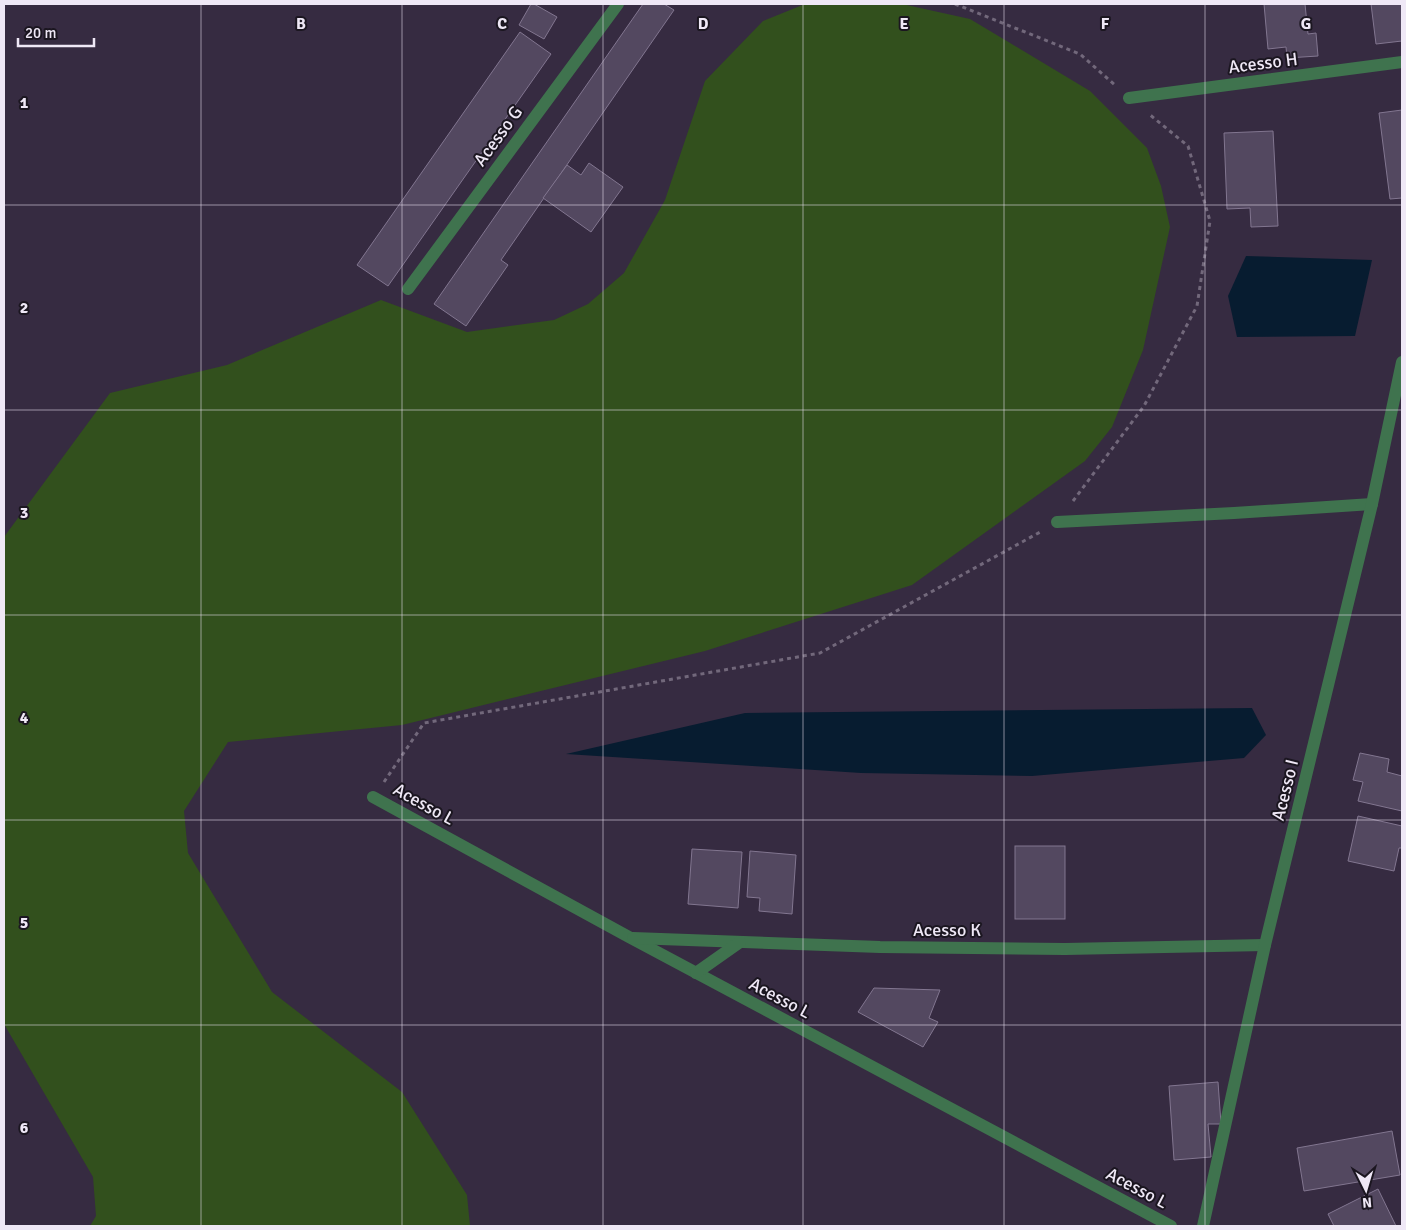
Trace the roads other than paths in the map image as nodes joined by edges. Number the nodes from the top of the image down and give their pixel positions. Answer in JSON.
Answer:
{"nodes":[{"id":1,"x":618,"y":4,"type":"edge"},
{"id":2,"x":1402,"y":62,"type":"edge"},
{"id":3,"x":1129,"y":98,"type":"road end"},
{"id":4,"x":408,"y":289,"type":"dead end"},
{"id":5,"x":1402,"y":362,"type":"edge"},
{"id":6,"x":1372,"y":504,"type":"junction"},
{"id":7,"x":1057,"y":522,"type":"road end"},
{"id":8,"x":374,"y":796,"type":"road end"},
{"id":9,"x":629,"y":938,"type":"junction"},
{"id":10,"x":740,"y":942,"type":"junction"},
{"id":11,"x":1265,"y":946,"type":"junction"},
{"id":12,"x":696,"y":973,"type":"junction"},
{"id":13,"x":1171,"y":1226,"type":"edge"},
{"id":14,"x":1203,"y":1226,"type":"edge"}],
"edges":[{"from":1,"to":4,"type":"street","name":"Acesso G"},
{"from":2,"to":3,"type":"street","name":"Acesso H"},
{"from":5,"to":6,"type":"street","name":"Acesso I"},
{"from":6,"to":7,"type":"street"},
{"from":6,"to":11,"type":"street","name":"Acesso I"},
{"from":8,"to":9,"type":"street","name":"Acesso L"},
{"from":9,"to":10,"type":"street","name":"Acesso K"},
{"from":9,"to":12,"type":"street","name":"Acesso L"},
{"from":10,"to":11,"type":"street","name":"Acesso K"},
{"from":10,"to":12,"type":"street"},
{"from":11,"to":14,"type":"street","name":"Acesso I"},
{"from":12,"to":13,"type":"street","name":"Acesso L"}]}
